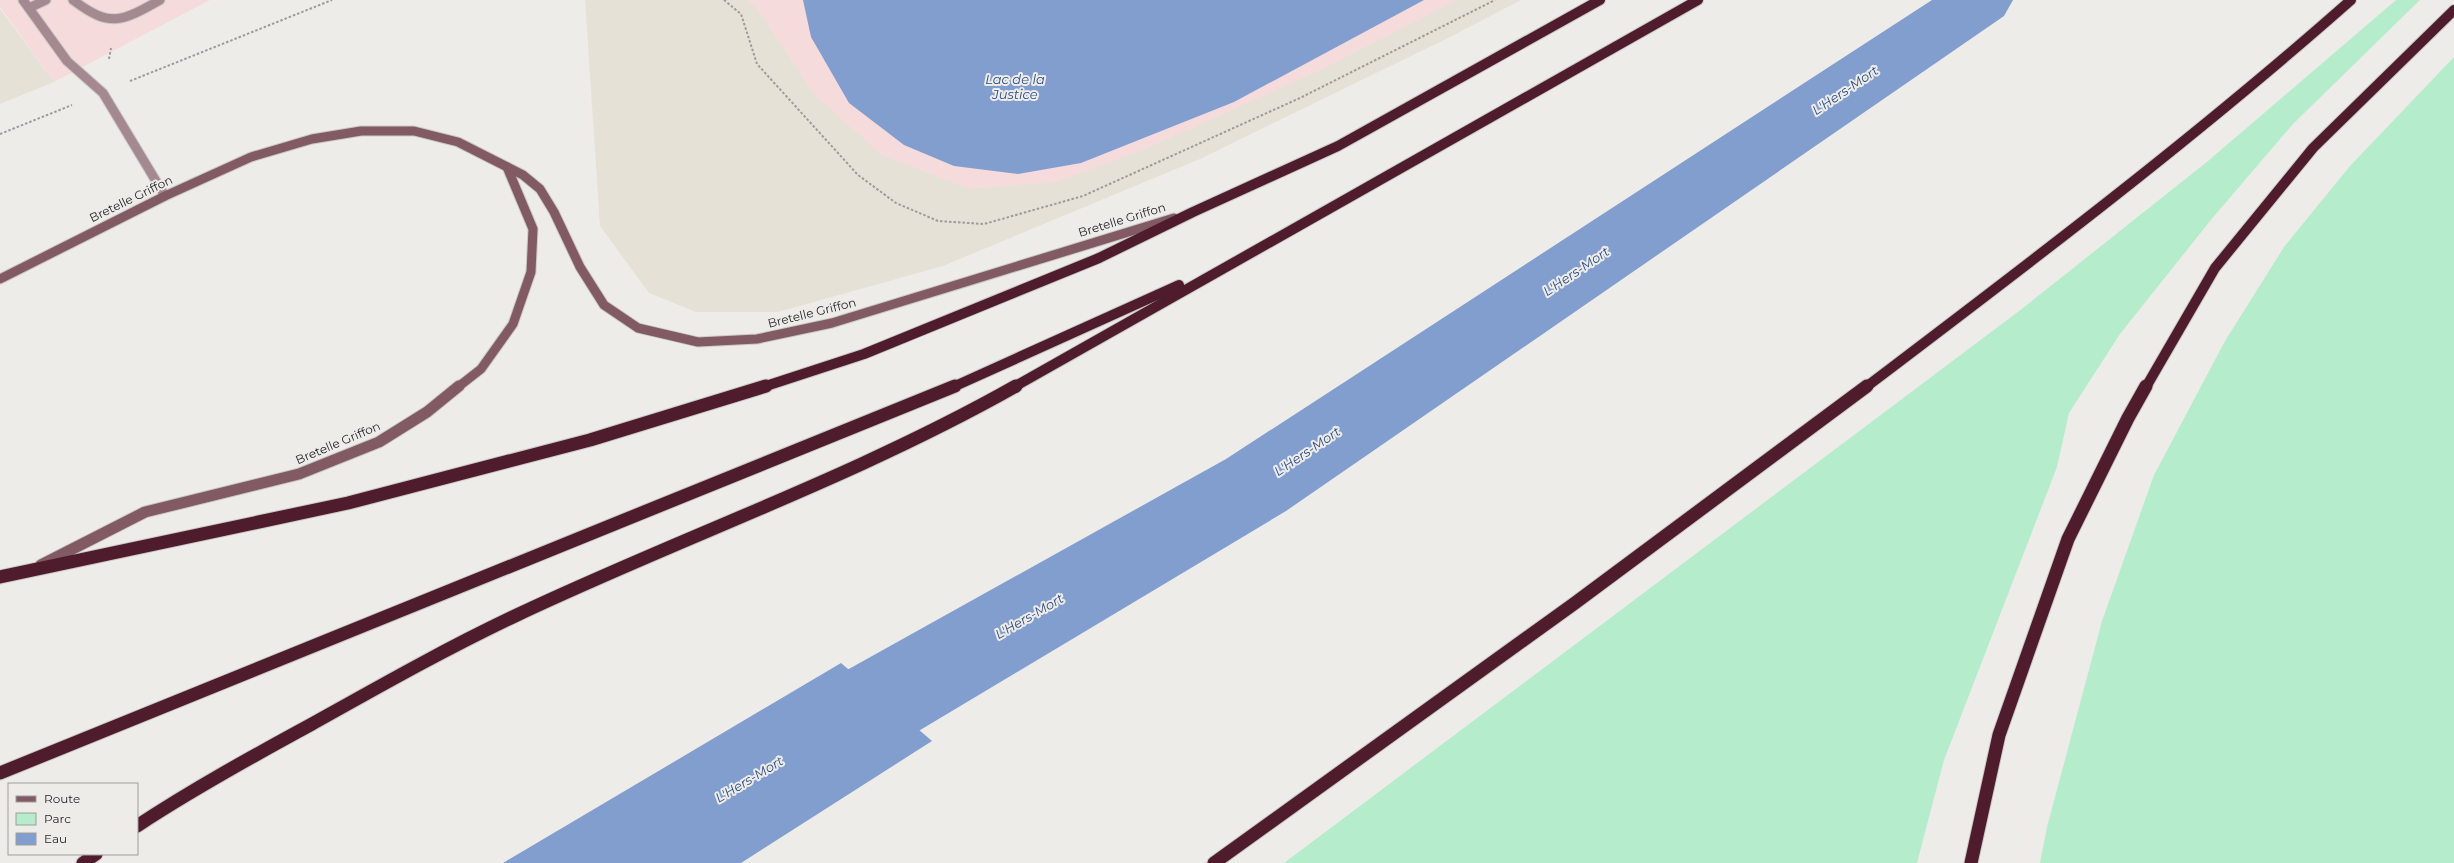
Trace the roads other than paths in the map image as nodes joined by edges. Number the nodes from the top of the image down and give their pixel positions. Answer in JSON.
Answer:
{"nodes":[{"id":1,"x":23,"y":0,"type":"edge"},
{"id":2,"x":46,"y":0,"type":"edge"},
{"id":3,"x":73,"y":0,"type":"edge"},
{"id":4,"x":160,"y":0,"type":"edge"},
{"id":5,"x":1600,"y":0,"type":"edge"},
{"id":6,"x":1698,"y":0,"type":"edge"},
{"id":7,"x":2351,"y":0,"type":"edge"},
{"id":8,"x":29,"y":8,"type":"junction"},
{"id":9,"x":2454,"y":10,"type":"edge"},
{"id":10,"x":508,"y":166,"type":"junction"},
{"id":11,"x":165,"y":196,"type":"junction"},
{"id":12,"x":1193,"y":212,"type":"junction"},
{"id":13,"x":1251,"y":252,"type":"junction"},
{"id":14,"x":0,"y":279,"type":"edge"},
{"id":15,"x":30,"y":571,"type":"junction"},
{"id":16,"x":0,"y":577,"type":"edge"},
{"id":17,"x":0,"y":773,"type":"edge"},
{"id":18,"x":138,"y":825,"type":"edge"},
{"id":19,"x":95,"y":855,"type":"edge"},
{"id":20,"x":83,"y":863,"type":"edge"},
{"id":21,"x":1214,"y":863,"type":"edge"},
{"id":22,"x":1971,"y":863,"type":"edge"}],
"edges":[{"from":1,"to":8,"type":"lane"},
{"from":2,"to":8,"type":"lane"},
{"from":3,"to":4,"type":"lane"},
{"from":5,"to":12,"type":"highway"},
{"from":6,"to":13,"type":"highway"},
{"from":7,"to":21,"type":"highway"},
{"from":8,"to":11,"type":"lane"},
{"from":9,"to":22,"type":"highway"},
{"from":10,"to":11,"type":"main road","name":"Bretelle Griffon"},
{"from":10,"to":12,"type":"main road","name":"Bretelle Griffon"},
{"from":10,"to":15,"type":"main road","name":"Bretelle Griffon"},
{"from":11,"to":14,"type":"main road","name":"Bretelle Griffon"},
{"from":12,"to":15,"type":"highway"},
{"from":13,"to":17,"type":"highway"},
{"from":13,"to":18,"type":"highway"},
{"from":15,"to":16,"type":"highway"},
{"from":19,"to":20,"type":"highway"}]}
